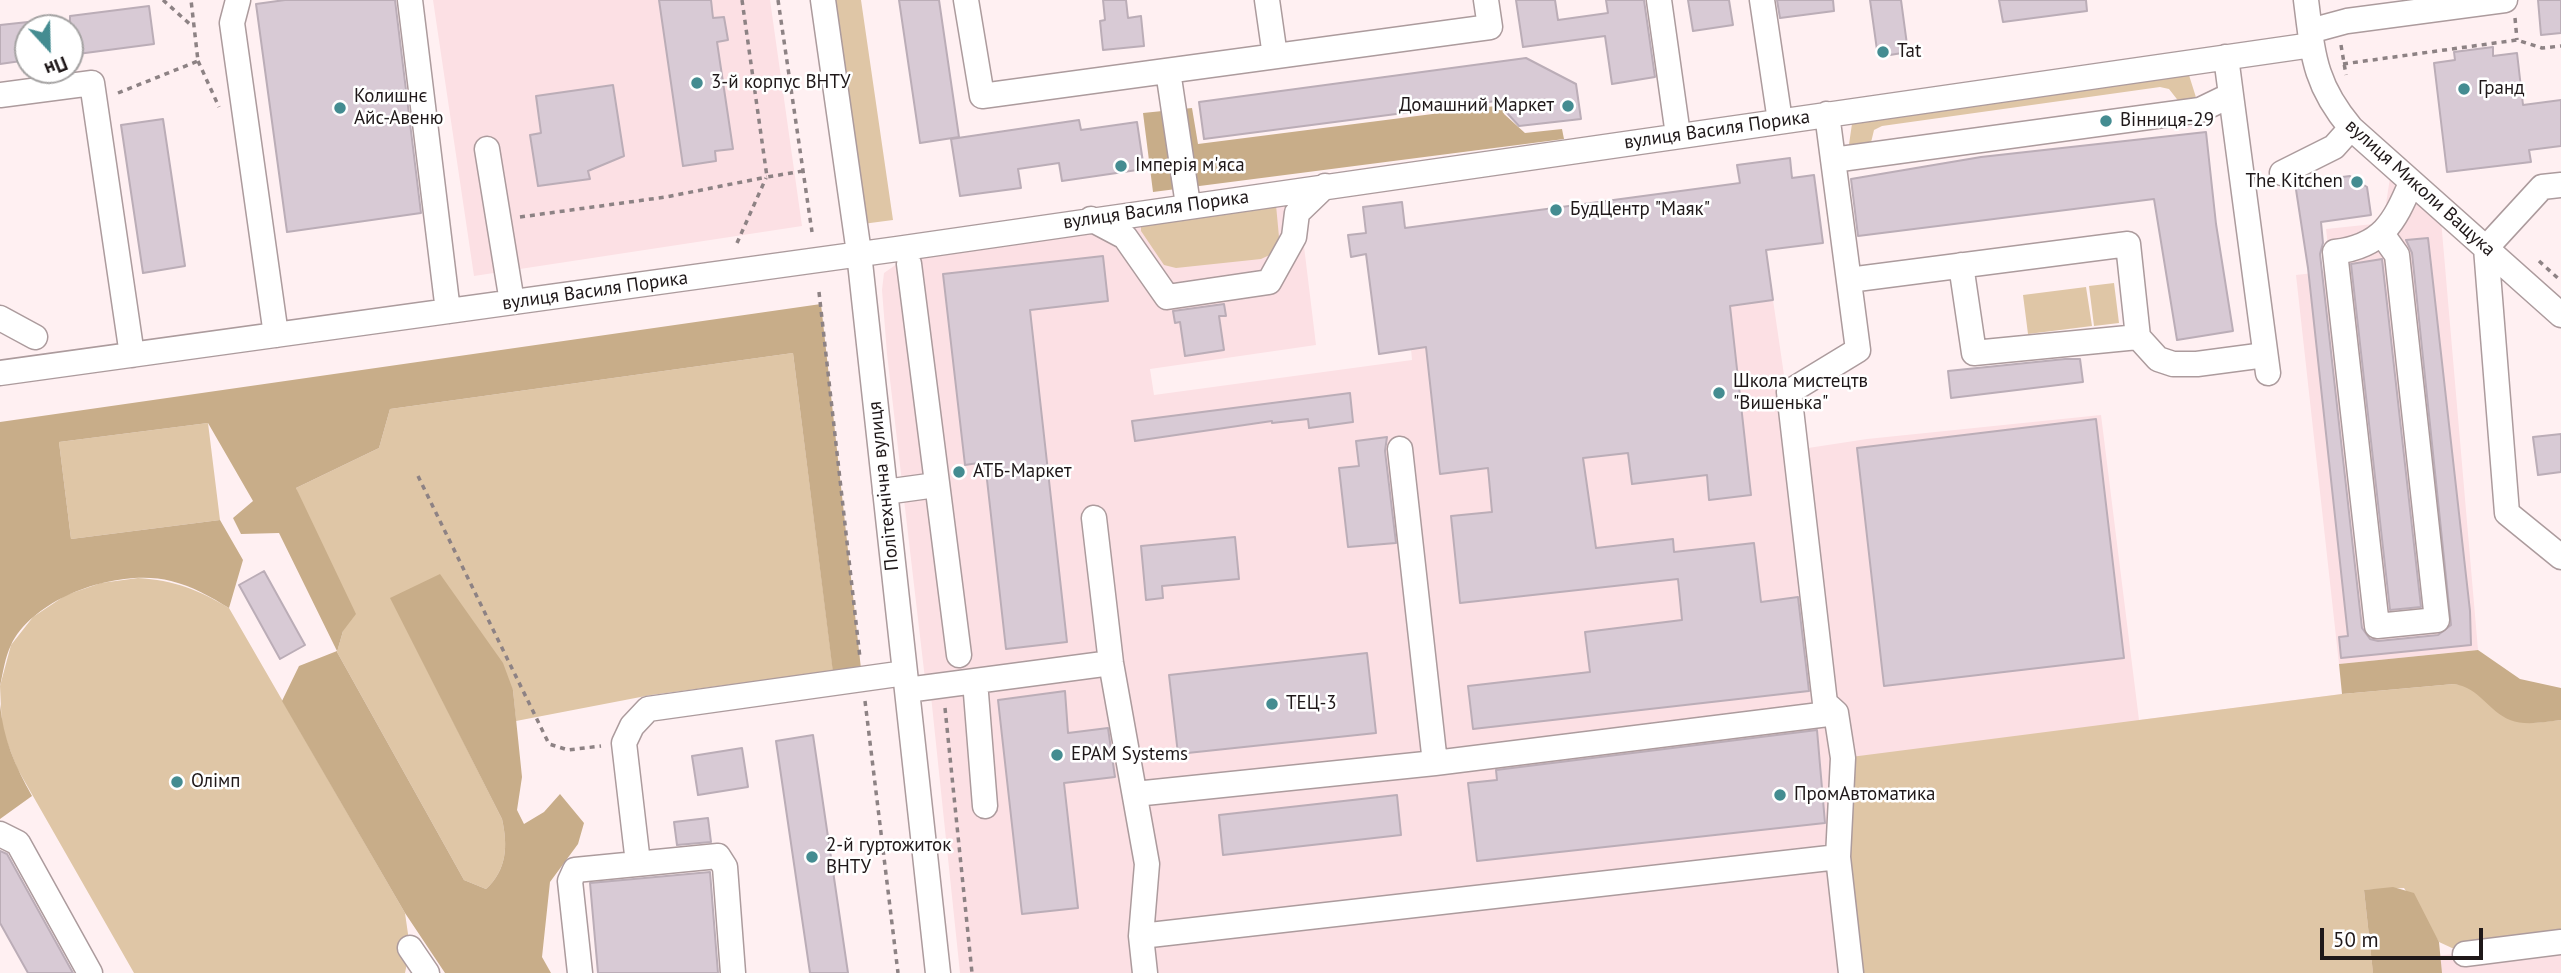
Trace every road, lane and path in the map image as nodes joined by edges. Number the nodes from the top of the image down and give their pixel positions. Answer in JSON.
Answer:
{"nodes":[{"id":1,"x":163,"y":0,"type":"edge"},
{"id":2,"x":191,"y":0,"type":"edge"},
{"id":3,"x":238,"y":0,"type":"edge"},
{"id":4,"x":410,"y":0,"type":"edge"},
{"id":5,"x":742,"y":0,"type":"edge"},
{"id":6,"x":778,"y":0,"type":"edge"},
{"id":7,"x":823,"y":0,"type":"edge"},
{"id":8,"x":966,"y":0,"type":"edge"},
{"id":9,"x":1267,"y":0,"type":"edge"},
{"id":10,"x":1486,"y":0,"type":"edge"},
{"id":11,"x":1659,"y":0,"type":"edge"},
{"id":12,"x":1762,"y":0,"type":"edge"},
{"id":13,"x":2306,"y":0,"type":"edge"},
{"id":14,"x":2505,"y":0,"type":"edge"},
{"id":15,"x":2344,"y":15,"type":"edge"},
{"id":16,"x":192,"y":26,"type":"junction"},
{"id":17,"x":2311,"y":38,"type":"junction"},
{"id":18,"x":2561,"y":46,"type":"edge"},
{"id":19,"x":1275,"y":56,"type":"junction"},
{"id":20,"x":2226,"y":57,"type":"junction"},
{"id":21,"x":2343,"y":64,"type":"junction"},
{"id":22,"x":1168,"y":71,"type":"junction"},
{"id":23,"x":2349,"y":84,"type":"dead end"},
{"id":24,"x":0,"y":95,"type":"edge"},
{"id":25,"x":2231,"y":95,"type":"junction"},
{"id":26,"x":94,"y":102,"type":"junction"},
{"id":27,"x":1827,"y":114,"type":"junction"},
{"id":28,"x":1780,"y":121,"type":"junction"},
{"id":29,"x":2351,"y":128,"type":"junction"},
{"id":30,"x":1678,"y":135,"type":"junction"},
{"id":31,"x":487,"y":149,"type":"dead end"},
{"id":32,"x":1833,"y":160,"type":"junction"},
{"id":33,"x":803,"y":171,"type":"junction"},
{"id":34,"x":2282,"y":173,"type":"dead end"},
{"id":35,"x":767,"y":177,"type":"junction"},
{"id":36,"x":2411,"y":183,"type":"junction"},
{"id":37,"x":2561,"y":185,"type":"edge"},
{"id":38,"x":1325,"y":186,"type":"junction"},
{"id":39,"x":1188,"y":205,"type":"junction"},
{"id":40,"x":1091,"y":219,"type":"junction"},
{"id":41,"x":498,"y":220,"type":"junction"},
{"id":42,"x":812,"y":232,"type":"dead end"},
{"id":43,"x":2382,"y":234,"type":"junction"},
{"id":44,"x":737,"y":243,"type":"dead end"},
{"id":45,"x":2486,"y":248,"type":"junction"},
{"id":46,"x":859,"y":253,"type":"junction"},
{"id":47,"x":909,"y":264,"type":"dead end"},
{"id":48,"x":1961,"y":265,"type":"junction"},
{"id":49,"x":1849,"y":280,"type":"junction"},
{"id":50,"x":819,"y":292,"type":"dead end"},
{"id":51,"x":512,"y":302,"type":"junction"},
{"id":52,"x":448,"y":311,"type":"junction"},
{"id":53,"x":2561,"y":315,"type":"edge"},
{"id":54,"x":0,"y":318,"type":"edge"},
{"id":55,"x":276,"y":335,"type":"junction"},
{"id":56,"x":35,"y":337,"type":"dead end"},
{"id":57,"x":2137,"y":337,"type":"junction"},
{"id":58,"x":132,"y":355,"type":"junction"},
{"id":59,"x":0,"y":373,"type":"edge"},
{"id":60,"x":1401,"y":449,"type":"dead end"},
{"id":61,"x":418,"y":476,"type":"dead end"},
{"id":62,"x":936,"y":485,"type":"junction"},
{"id":63,"x":885,"y":492,"type":"junction"},
{"id":64,"x":1094,"y":518,"type":"dead end"},
{"id":65,"x":2561,"y":556,"type":"edge"},
{"id":66,"x":959,"y":656,"type":"dead end"},
{"id":67,"x":1111,"y":663,"type":"junction"},
{"id":68,"x":862,"y":678,"type":"junction"},
{"id":69,"x":975,"y":681,"type":"junction"},
{"id":70,"x":906,"y":682,"type":"junction"},
{"id":71,"x":1836,"y":713,"type":"junction"},
{"id":72,"x":624,"y":743,"type":"junction"},
{"id":73,"x":1435,"y":762,"type":"junction"},
{"id":74,"x":1135,"y":794,"type":"junction"},
{"id":75,"x":985,"y":806,"type":"dead end"},
{"id":76,"x":0,"y":834,"type":"edge"},
{"id":77,"x":1838,"y":857,"type":"junction"},
{"id":78,"x":638,"y":863,"type":"junction"},
{"id":79,"x":1141,"y":936,"type":"junction"},
{"id":80,"x":2561,"y":942,"type":"edge"},
{"id":81,"x":410,"y":948,"type":"dead end"},
{"id":82,"x":2465,"y":954,"type":"dead end"},
{"id":83,"x":90,"y":973,"type":"edge"},
{"id":84,"x":427,"y":973,"type":"edge"},
{"id":85,"x":580,"y":973,"type":"edge"},
{"id":86,"x":733,"y":973,"type":"edge"},
{"id":87,"x":898,"y":973,"type":"edge"},
{"id":88,"x":938,"y":973,"type":"edge"},
{"id":89,"x":1145,"y":973,"type":"edge"},
{"id":90,"x":1851,"y":973,"type":"edge"}],
"edges":[{"from":1,"to":16,"type":"path"},
{"from":2,"to":16,"type":"path"},
{"from":3,"to":55,"type":"street"},
{"from":4,"to":52,"type":"street"},
{"from":5,"to":35,"type":"path"},
{"from":6,"to":33,"type":"path"},
{"from":7,"to":46,"type":"street","name":"Політехнічна вулиця"},
{"from":8,"to":22,"type":"street"},
{"from":9,"to":19,"type":"street"},
{"from":10,"to":19,"type":"street"},
{"from":11,"to":30,"type":"street"},
{"from":12,"to":28,"type":"street"},
{"from":13,"to":17,"type":"street","name":"вулиця Миколи Ващука"},
{"from":14,"to":15,"type":"street","name":"вулиця Василя Порика"},
{"from":15,"to":17,"type":"street","name":"вулиця Василя Порика"},
{"from":15,"to":21,"type":"path"},
{"from":16,"to":26,"type":"path"},
{"from":17,"to":20,"type":"street","name":"вулиця Василя Порика"},
{"from":17,"to":29,"type":"street","name":"вулиця Миколи Ващука"},
{"from":18,"to":21,"type":"path"},
{"from":19,"to":22,"type":"street"},
{"from":20,"to":25,"type":"street"},
{"from":20,"to":27,"type":"street","name":"вулиця Василя Порика"},
{"from":21,"to":23,"type":"path"},
{"from":22,"to":39,"type":"street"},
{"from":24,"to":26,"type":"street"},
{"from":25,"to":32,"type":"street"},
{"from":25,"to":57,"type":"street"},
{"from":26,"to":58,"type":"street"},
{"from":27,"to":28,"type":"street","name":"вулиця Василя Порика"},
{"from":27,"to":32,"type":"street"},
{"from":28,"to":30,"type":"street","name":"вулиця Василя Порика"},
{"from":29,"to":34,"type":"street"},
{"from":29,"to":36,"type":"street","name":"вулиця Миколи Ващука"},
{"from":30,"to":38,"type":"street","name":"вулиця Василя Порика"},
{"from":31,"to":41,"type":"street"},
{"from":32,"to":49,"type":"street"},
{"from":33,"to":35,"type":"path"},
{"from":33,"to":42,"type":"path"},
{"from":35,"to":41,"type":"path"},
{"from":35,"to":44,"type":"path"},
{"from":36,"to":43,"type":"street"},
{"from":36,"to":45,"type":"street","name":"вулиця Миколи Ващука"},
{"from":37,"to":45,"type":"street"},
{"from":38,"to":39,"type":"street","name":"вулиця Василя Порика"},
{"from":38,"to":40,"type":"street"},
{"from":39,"to":40,"type":"street","name":"вулиця Василя Порика"},
{"from":40,"to":46,"type":"street","name":"вулиця Василя Порика"},
{"from":41,"to":51,"type":"street"},
{"from":43,"to":43,"type":"street"},
{"from":45,"to":53,"type":"street","name":"вулиця Миколи Ващука"},
{"from":45,"to":65,"type":"street"},
{"from":46,"to":51,"type":"street","name":"вулиця Василя Порика"},
{"from":46,"to":63,"type":"street","name":"Політехнічна вулиця"},
{"from":47,"to":62,"type":"street"},
{"from":48,"to":49,"type":"street"},
{"from":48,"to":57,"type":"street"},
{"from":48,"to":57,"type":"street"},
{"from":49,"to":71,"type":"street"},
{"from":50,"to":68,"type":"path"},
{"from":51,"to":52,"type":"street","name":"вулиця Василя Порика"},
{"from":52,"to":55,"type":"street","name":"вулиця Василя Порика"},
{"from":54,"to":56,"type":"street"},
{"from":55,"to":58,"type":"street","name":"вулиця Василя Порика"},
{"from":58,"to":59,"type":"street","name":"вулиця Василя Порика"},
{"from":60,"to":73,"type":"street"},
{"from":61,"to":72,"type":"path"},
{"from":62,"to":63,"type":"street"},
{"from":62,"to":66,"type":"street"},
{"from":63,"to":70,"type":"street","name":"Політехнічна вулиця"},
{"from":64,"to":67,"type":"street"},
{"from":67,"to":69,"type":"street"},
{"from":67,"to":74,"type":"street"},
{"from":68,"to":70,"type":"street"},
{"from":68,"to":72,"type":"street"},
{"from":68,"to":87,"type":"path"},
{"from":69,"to":70,"type":"street"},
{"from":69,"to":75,"type":"street"},
{"from":70,"to":88,"type":"street","name":"Політехнічна вулиця"},
{"from":71,"to":73,"type":"street"},
{"from":71,"to":77,"type":"street"},
{"from":72,"to":78,"type":"street"},
{"from":73,"to":74,"type":"street"},
{"from":74,"to":79,"type":"street"},
{"from":76,"to":83,"type":"street"},
{"from":77,"to":79,"type":"street"},
{"from":77,"to":90,"type":"street"},
{"from":78,"to":85,"type":"street"},
{"from":78,"to":86,"type":"street"},
{"from":79,"to":89,"type":"street"},
{"from":80,"to":82,"type":"street"},
{"from":81,"to":84,"type":"street"}]}
